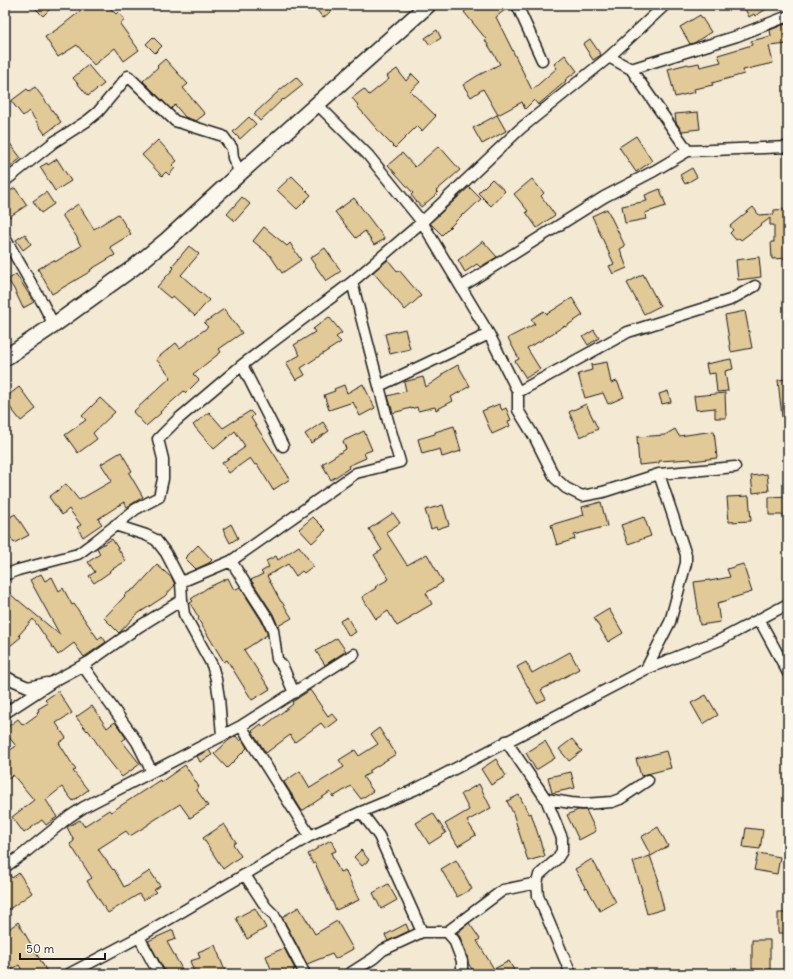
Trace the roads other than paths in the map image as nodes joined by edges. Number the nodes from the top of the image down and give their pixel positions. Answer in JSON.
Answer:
{"nodes":[{"id":1,"x":428,"y":5,"type":"edge"},
{"id":2,"x":517,"y":5,"type":"edge"},
{"id":3,"x":665,"y":5,"type":"edge"},
{"id":4,"x":788,"y":16,"type":"edge"},
{"id":5,"x":610,"y":57,"type":"junction"},
{"id":6,"x":542,"y":60,"type":"dead end"},
{"id":7,"x":631,"y":69,"type":"junction"},
{"id":8,"x":317,"y":104,"type":"junction"},
{"id":9,"x":788,"y":147,"type":"edge"},
{"id":10,"x":688,"y":151,"type":"junction"},
{"id":11,"x":240,"y":173,"type":"junction"},
{"id":12,"x":5,"y":181,"type":"edge"},
{"id":13,"x":422,"y":222,"type":"junction"},
{"id":14,"x":5,"y":238,"type":"edge"},
{"id":15,"x":352,"y":282,"type":"junction"},
{"id":16,"x":755,"y":286,"type":"dead end"},
{"id":17,"x":461,"y":287,"type":"junction"},
{"id":18,"x":54,"y":325,"type":"junction"},
{"id":19,"x":489,"y":334,"type":"junction"},
{"id":20,"x":5,"y":358,"type":"edge"},
{"id":21,"x":242,"y":365,"type":"junction"},
{"id":22,"x":379,"y":386,"type":"junction"},
{"id":23,"x":518,"y":392,"type":"junction"},
{"id":24,"x":284,"y":446,"type":"dead end"},
{"id":25,"x":735,"y":467,"type":"dead end"},
{"id":26,"x":659,"y":474,"type":"junction"},
{"id":27,"x":115,"y":526,"type":"junction"},
{"id":28,"x":230,"y":561,"type":"junction"},
{"id":29,"x":5,"y":575,"type":"edge"},
{"id":30,"x":182,"y":582,"type":"junction"},
{"id":31,"x":182,"y":600,"type":"junction"},
{"id":32,"x":788,"y":604,"type":"edge"},
{"id":33,"x":759,"y":620,"type":"junction"},
{"id":34,"x":354,"y":654,"type":"dead end"},
{"id":35,"x":83,"y":666,"type":"junction"},
{"id":36,"x":646,"y":669,"type":"junction"},
{"id":37,"x":788,"y":673,"type":"edge"},
{"id":38,"x":5,"y":676,"type":"edge"},
{"id":39,"x":54,"y":681,"type":"junction"},
{"id":40,"x":294,"y":693,"type":"junction"},
{"id":41,"x":5,"y":713,"type":"edge"},
{"id":42,"x":241,"y":726,"type":"junction"},
{"id":43,"x":222,"y":736,"type":"junction"},
{"id":44,"x":506,"y":741,"type":"junction"},
{"id":45,"x":152,"y":772,"type":"junction"},
{"id":46,"x":648,"y":780,"type":"dead end"},
{"id":47,"x":546,"y":799,"type":"junction"},
{"id":48,"x":361,"y":812,"type":"junction"},
{"id":49,"x":310,"y":836,"type":"junction"},
{"id":50,"x":5,"y":866,"type":"edge"},
{"id":51,"x":245,"y":875,"type":"junction"},
{"id":52,"x":537,"y":883,"type":"junction"},
{"id":53,"x":422,"y":932,"type":"junction"},
{"id":54,"x":447,"y":932,"type":"junction"},
{"id":55,"x":139,"y":937,"type":"junction"},
{"id":56,"x":69,"y":974,"type":"edge"},
{"id":57,"x":159,"y":974,"type":"edge"},
{"id":58,"x":305,"y":974,"type":"edge"},
{"id":59,"x":349,"y":974,"type":"edge"},
{"id":60,"x":462,"y":974,"type":"edge"},
{"id":61,"x":571,"y":974,"type":"edge"}],
"edges":[{"from":1,"to":8,"type":"main road"},
{"from":2,"to":6,"type":"street"},
{"from":3,"to":5,"type":"street"},
{"from":4,"to":7,"type":"street"},
{"from":5,"to":7,"type":"street"},
{"from":5,"to":13,"type":"street"},
{"from":7,"to":10,"type":"street"},
{"from":8,"to":11,"type":"main road"},
{"from":8,"to":13,"type":"street"},
{"from":9,"to":10,"type":"street"},
{"from":10,"to":17,"type":"street"},
{"from":11,"to":12,"type":"street"},
{"from":11,"to":18,"type":"main road"},
{"from":13,"to":15,"type":"street"},
{"from":13,"to":17,"type":"street"},
{"from":14,"to":18,"type":"street"},
{"from":15,"to":21,"type":"street"},
{"from":15,"to":22,"type":"street"},
{"from":16,"to":23,"type":"street"},
{"from":17,"to":19,"type":"street"},
{"from":18,"to":20,"type":"main road"},
{"from":19,"to":22,"type":"street"},
{"from":19,"to":23,"type":"street"},
{"from":21,"to":24,"type":"street"},
{"from":21,"to":27,"type":"street"},
{"from":22,"to":28,"type":"street"},
{"from":23,"to":26,"type":"street"},
{"from":25,"to":26,"type":"street"},
{"from":26,"to":36,"type":"street"},
{"from":27,"to":29,"type":"street"},
{"from":27,"to":30,"type":"street"},
{"from":28,"to":30,"type":"street"},
{"from":28,"to":40,"type":"street"},
{"from":30,"to":31,"type":"street"},
{"from":31,"to":35,"type":"street"},
{"from":31,"to":43,"type":"street"},
{"from":32,"to":33,"type":"street"},
{"from":33,"to":36,"type":"street"},
{"from":33,"to":37,"type":"street"},
{"from":34,"to":40,"type":"street"},
{"from":35,"to":39,"type":"street"},
{"from":35,"to":45,"type":"street"},
{"from":36,"to":44,"type":"street"},
{"from":38,"to":39,"type":"street"},
{"from":39,"to":41,"type":"street"},
{"from":40,"to":42,"type":"street"},
{"from":42,"to":43,"type":"street"},
{"from":42,"to":49,"type":"street"},
{"from":43,"to":45,"type":"street"},
{"from":44,"to":47,"type":"street"},
{"from":44,"to":48,"type":"street"},
{"from":45,"to":50,"type":"street"},
{"from":46,"to":47,"type":"street"},
{"from":47,"to":52,"type":"street"},
{"from":48,"to":49,"type":"street"},
{"from":48,"to":53,"type":"street"},
{"from":49,"to":51,"type":"street"},
{"from":51,"to":55,"type":"street"},
{"from":51,"to":58,"type":"street"},
{"from":52,"to":54,"type":"street"},
{"from":52,"to":61,"type":"street"},
{"from":53,"to":54,"type":"street"},
{"from":53,"to":59,"type":"street"},
{"from":54,"to":60,"type":"street"},
{"from":55,"to":56,"type":"street"},
{"from":55,"to":57,"type":"street"}]}
